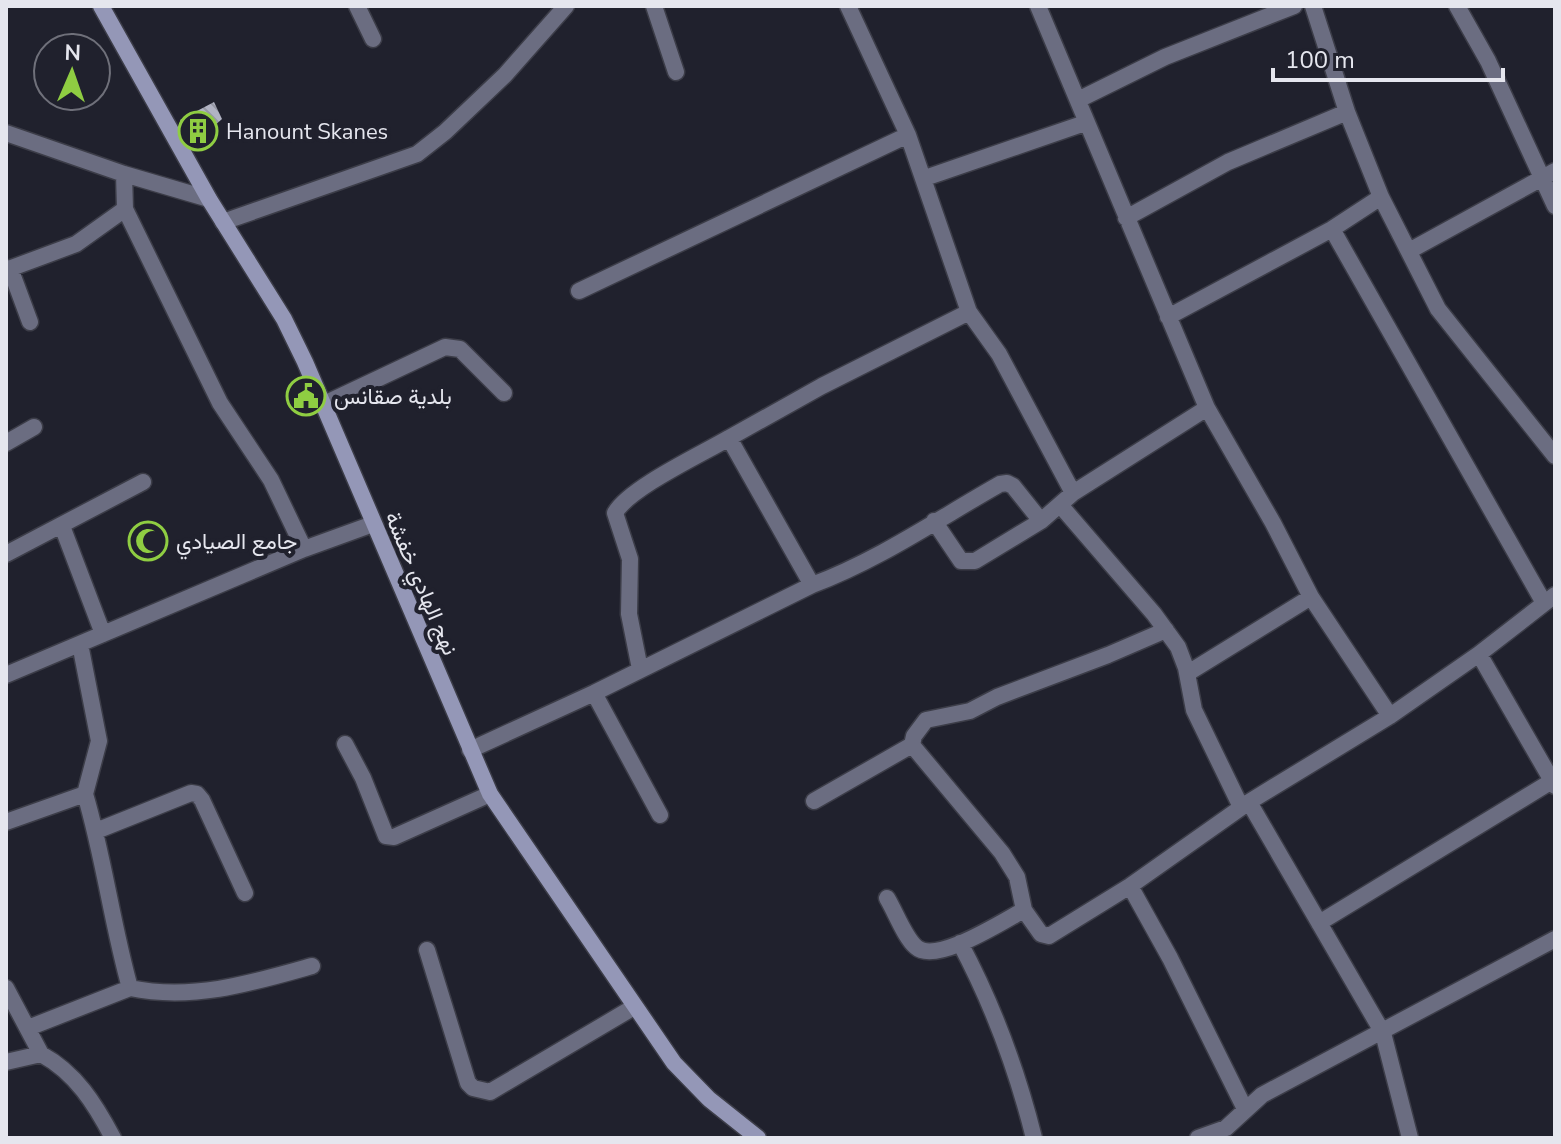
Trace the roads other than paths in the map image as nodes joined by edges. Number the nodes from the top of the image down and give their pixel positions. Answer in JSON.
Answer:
{"nodes":[{"id":1,"x":101,"y":6,"type":"edge"},
{"id":2,"x":357,"y":6,"type":"edge"},
{"id":3,"x":566,"y":6,"type":"edge"},
{"id":4,"x":654,"y":6,"type":"edge"},
{"id":5,"x":848,"y":6,"type":"edge"},
{"id":6,"x":1038,"y":6,"type":"edge"},
{"id":7,"x":1294,"y":6,"type":"edge"},
{"id":8,"x":1313,"y":6,"type":"edge"},
{"id":9,"x":1457,"y":6,"type":"edge"},
{"id":10,"x":373,"y":39,"type":"dead end"},
{"id":11,"x":676,"y":72,"type":"dead end"},
{"id":12,"x":1078,"y":100,"type":"junction"},
{"id":13,"x":1347,"y":112,"type":"junction"},
{"id":14,"x":1085,"y":123,"type":"junction"},
{"id":15,"x":6,"y":133,"type":"edge"},
{"id":16,"x":908,"y":135,"type":"junction"},
{"id":17,"x":124,"y":174,"type":"junction"},
{"id":18,"x":1549,"y":175,"type":"edge"},
{"id":19,"x":925,"y":178,"type":"junction"},
{"id":20,"x":1381,"y":197,"type":"junction"},
{"id":21,"x":209,"y":199,"type":"junction"},
{"id":22,"x":1555,"y":206,"type":"edge"},
{"id":23,"x":125,"y":209,"type":"junction"},
{"id":24,"x":1126,"y":218,"type":"junction"},
{"id":25,"x":223,"y":222,"type":"junction"},
{"id":26,"x":1332,"y":229,"type":"junction"},
{"id":27,"x":1409,"y":251,"type":"junction"},
{"id":28,"x":8,"y":269,"type":"edge"},
{"id":29,"x":579,"y":291,"type":"dead end"},
{"id":30,"x":969,"y":312,"type":"junction"},
{"id":31,"x":1168,"y":317,"type":"junction"},
{"id":32,"x":30,"y":322,"type":"dead end"},
{"id":33,"x":504,"y":393,"type":"dead end"},
{"id":34,"x":322,"y":405,"type":"junction"},
{"id":35,"x":1207,"y":408,"type":"junction"},
{"id":36,"x":34,"y":427,"type":"dead end"},
{"id":37,"x":729,"y":438,"type":"junction"},
{"id":38,"x":6,"y":443,"type":"edge"},
{"id":39,"x":1555,"y":456,"type":"edge"},
{"id":40,"x":143,"y":482,"type":"dead end"},
{"id":41,"x":1067,"y":499,"type":"junction"},
{"id":42,"x":934,"y":521,"type":"junction"},
{"id":43,"x":1041,"y":521,"type":"junction"},
{"id":44,"x":373,"y":524,"type":"junction"},
{"id":45,"x":62,"y":526,"type":"junction"},
{"id":46,"x":304,"y":549,"type":"junction"},
{"id":47,"x":6,"y":554,"type":"edge"},
{"id":48,"x":812,"y":585,"type":"junction"},
{"id":49,"x":1311,"y":597,"type":"junction"},
{"id":50,"x":1550,"y":599,"type":"edge"},
{"id":51,"x":1166,"y":630,"type":"junction"},
{"id":52,"x":103,"y":634,"type":"junction"},
{"id":53,"x":80,"y":644,"type":"junction"},
{"id":54,"x":1479,"y":654,"type":"junction"},
{"id":55,"x":640,"y":669,"type":"junction"},
{"id":56,"x":1188,"y":673,"type":"junction"},
{"id":57,"x":6,"y":675,"type":"edge"},
{"id":58,"x":594,"y":693,"type":"junction"},
{"id":59,"x":1390,"y":716,"type":"junction"},
{"id":60,"x":345,"y":744,"type":"dead end"},
{"id":61,"x":912,"y":745,"type":"junction"},
{"id":62,"x":470,"y":750,"type":"junction"},
{"id":63,"x":1554,"y":783,"type":"edge"},
{"id":64,"x":85,"y":794,"type":"junction"},
{"id":65,"x":490,"y":794,"type":"junction"},
{"id":66,"x":814,"y":801,"type":"dead end"},
{"id":67,"x":1245,"y":805,"type":"junction"},
{"id":68,"x":660,"y":815,"type":"dead end"},
{"id":69,"x":6,"y":822,"type":"edge"},
{"id":70,"x":96,"y":831,"type":"junction"},
{"id":71,"x":1130,"y":886,"type":"junction"},
{"id":72,"x":245,"y":893,"type":"dead end"},
{"id":73,"x":887,"y":898,"type":"dead end"},
{"id":74,"x":1024,"y":910,"type":"junction"},
{"id":75,"x":1319,"y":923,"type":"junction"},
{"id":76,"x":1555,"y":939,"type":"edge"},
{"id":77,"x":960,"y":943,"type":"junction"},
{"id":78,"x":427,"y":950,"type":"dead end"},
{"id":79,"x":312,"y":966,"type":"dead end"},
{"id":80,"x":6,"y":988,"type":"edge"},
{"id":81,"x":130,"y":988,"type":"junction"},
{"id":82,"x":634,"y":1007,"type":"junction"},
{"id":83,"x":28,"y":1028,"type":"junction"},
{"id":84,"x":1383,"y":1033,"type":"junction"},
{"id":85,"x":41,"y":1054,"type":"junction"},
{"id":86,"x":6,"y":1062,"type":"edge"},
{"id":87,"x":1245,"y":1109,"type":"junction"},
{"id":88,"x":113,"y":1138,"type":"edge"},
{"id":89,"x":758,"y":1138,"type":"edge"},
{"id":90,"x":1034,"y":1138,"type":"edge"},
{"id":91,"x":1198,"y":1138,"type":"edge"},
{"id":92,"x":1410,"y":1138,"type":"edge"}],
"edges":[{"from":1,"to":21,"type":"main road","name":"نهج الهادي خفشة"},
{"from":2,"to":10,"type":"street"},
{"from":3,"to":25,"type":"street"},
{"from":4,"to":11,"type":"street"},
{"from":5,"to":16,"type":"street"},
{"from":6,"to":12,"type":"street"},
{"from":7,"to":12,"type":"street"},
{"from":8,"to":13,"type":"street"},
{"from":9,"to":18,"type":"street"},
{"from":12,"to":14,"type":"street"},
{"from":13,"to":20,"type":"street"},
{"from":13,"to":24,"type":"street"},
{"from":14,"to":19,"type":"street"},
{"from":14,"to":24,"type":"street"},
{"from":15,"to":17,"type":"street"},
{"from":16,"to":19,"type":"street"},
{"from":16,"to":29,"type":"street"},
{"from":17,"to":21,"type":"street"},
{"from":17,"to":23,"type":"street"},
{"from":18,"to":22,"type":"street"},
{"from":18,"to":27,"type":"street"},
{"from":19,"to":30,"type":"street"},
{"from":20,"to":26,"type":"street"},
{"from":20,"to":27,"type":"street"},
{"from":21,"to":25,"type":"main road","name":"نهج الهادي خفشة"},
{"from":23,"to":28,"type":"street"},
{"from":23,"to":46,"type":"street"},
{"from":24,"to":31,"type":"street"},
{"from":25,"to":34,"type":"main road","name":"نهج الهادي خفشة"},
{"from":26,"to":31,"type":"street"},
{"from":26,"to":50,"type":"street"},
{"from":27,"to":39,"type":"street"},
{"from":28,"to":32,"type":"street"},
{"from":30,"to":37,"type":"street"},
{"from":30,"to":41,"type":"street"},
{"from":31,"to":35,"type":"street"},
{"from":33,"to":34,"type":"street"},
{"from":34,"to":44,"type":"main road","name":"نهج الهادي خفشة"},
{"from":35,"to":41,"type":"street"},
{"from":35,"to":49,"type":"street"},
{"from":36,"to":38,"type":"street"},
{"from":37,"to":48,"type":"street"},
{"from":37,"to":55,"type":"street"},
{"from":40,"to":45,"type":"street"},
{"from":41,"to":43,"type":"street"},
{"from":41,"to":51,"type":"street"},
{"from":42,"to":43,"type":"street"},
{"from":42,"to":43,"type":"street"},
{"from":42,"to":48,"type":"street"},
{"from":44,"to":46,"type":"street"},
{"from":44,"to":62,"type":"main road","name":"نهج الهادي خفشة"},
{"from":45,"to":47,"type":"street"},
{"from":45,"to":52,"type":"street"},
{"from":46,"to":52,"type":"street"},
{"from":48,"to":55,"type":"street"},
{"from":49,"to":56,"type":"street"},
{"from":49,"to":59,"type":"street"},
{"from":50,"to":54,"type":"street"},
{"from":51,"to":56,"type":"street"},
{"from":51,"to":61,"type":"street"},
{"from":52,"to":53,"type":"street"},
{"from":53,"to":57,"type":"street"},
{"from":53,"to":64,"type":"street"},
{"from":54,"to":59,"type":"street"},
{"from":54,"to":63,"type":"street"},
{"from":55,"to":58,"type":"street"},
{"from":56,"to":67,"type":"street"},
{"from":58,"to":62,"type":"street"},
{"from":58,"to":68,"type":"street"},
{"from":59,"to":67,"type":"street"},
{"from":60,"to":65,"type":"street"},
{"from":61,"to":66,"type":"street"},
{"from":61,"to":74,"type":"street"},
{"from":62,"to":65,"type":"main road","name":"نهج الهادي خفشة"},
{"from":63,"to":75,"type":"street"},
{"from":64,"to":69,"type":"street"},
{"from":64,"to":70,"type":"street"},
{"from":65,"to":82,"type":"main road","name":"نهج الهادي خفشة"},
{"from":67,"to":71,"type":"street"},
{"from":67,"to":75,"type":"street"},
{"from":70,"to":72,"type":"street"},
{"from":70,"to":81,"type":"street"},
{"from":71,"to":74,"type":"street"},
{"from":71,"to":87,"type":"street"},
{"from":73,"to":77,"type":"street"},
{"from":74,"to":77,"type":"street"},
{"from":75,"to":84,"type":"street"},
{"from":76,"to":84,"type":"street"},
{"from":77,"to":90,"type":"street"},
{"from":78,"to":82,"type":"street"},
{"from":79,"to":81,"type":"street"},
{"from":80,"to":83,"type":"street"},
{"from":81,"to":83,"type":"street"},
{"from":82,"to":89,"type":"main road","name":"نهج الهادي خفشة"},
{"from":83,"to":85,"type":"street"},
{"from":84,"to":87,"type":"street"},
{"from":84,"to":92,"type":"street"},
{"from":85,"to":86,"type":"street"},
{"from":85,"to":88,"type":"street"},
{"from":87,"to":91,"type":"street"}]}
